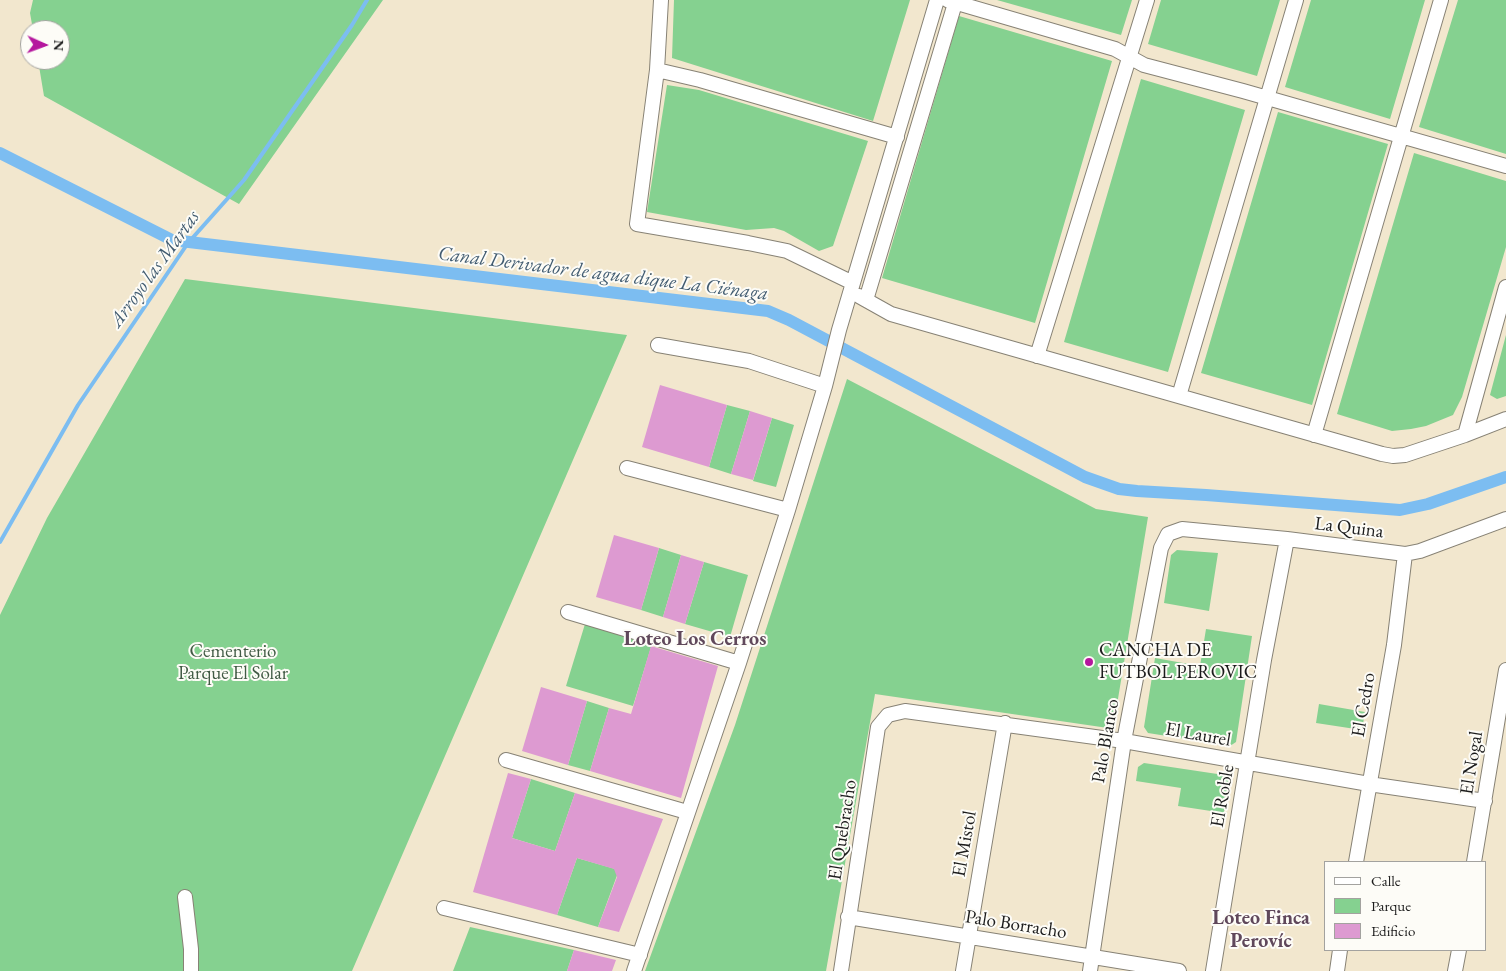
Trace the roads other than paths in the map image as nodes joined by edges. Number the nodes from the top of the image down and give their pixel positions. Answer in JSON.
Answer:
{"nodes":[{"id":1,"x":662,"y":0,"type":"edge"},
{"id":2,"x":937,"y":0,"type":"edge"},
{"id":3,"x":1147,"y":0,"type":"edge"},
{"id":4,"x":1296,"y":0,"type":"edge"},
{"id":5,"x":1441,"y":0,"type":"edge"},
{"id":6,"x":952,"y":1,"type":"edge"},
{"id":7,"x":1130,"y":56,"type":"junction"},
{"id":8,"x":657,"y":70,"type":"junction"},
{"id":9,"x":1266,"y":97,"type":"junction"},
{"id":10,"x":1401,"y":136,"type":"junction"},
{"id":11,"x":897,"y":137,"type":"junction"},
{"id":12,"x":1506,"y":166,"type":"edge"},
{"id":13,"x":852,"y":287,"type":"junction"},
{"id":14,"x":1506,"y":287,"type":"edge"},
{"id":15,"x":866,"y":300,"type":"junction"},
{"id":16,"x":658,"y":345,"type":"dead end"},
{"id":17,"x":1037,"y":356,"type":"junction"},
{"id":18,"x":825,"y":386,"type":"junction"},
{"id":19,"x":1179,"y":396,"type":"junction"},
{"id":20,"x":1506,"y":420,"type":"edge"},
{"id":21,"x":1314,"y":435,"type":"junction"},
{"id":22,"x":1465,"y":435,"type":"junction"},
{"id":23,"x":627,"y":468,"type":"dead end"},
{"id":24,"x":788,"y":510,"type":"junction"},
{"id":25,"x":1506,"y":519,"type":"edge"},
{"id":26,"x":1182,"y":529,"type":"joint"},
{"id":27,"x":1287,"y":539,"type":"junction"},
{"id":28,"x":1405,"y":554,"type":"junction"},
{"id":29,"x":568,"y":612,"type":"dead end"},
{"id":30,"x":739,"y":664,"type":"junction"},
{"id":31,"x":1506,"y":670,"type":"edge"},
{"id":32,"x":905,"y":711,"type":"joint"},
{"id":33,"x":1005,"y":724,"type":"junction"},
{"id":34,"x":1124,"y":741,"type":"junction"},
{"id":35,"x":506,"y":760,"type":"dead end"},
{"id":36,"x":1247,"y":763,"type":"junction"},
{"id":37,"x":1369,"y":784,"type":"junction"},
{"id":38,"x":1485,"y":801,"type":"junction"},
{"id":39,"x":687,"y":812,"type":"junction"},
{"id":40,"x":1356,"y":861,"type":"edge"},
{"id":41,"x":1474,"y":861,"type":"edge"},
{"id":42,"x":185,"y":897,"type":"dead end"},
{"id":43,"x":444,"y":908,"type":"dead end"},
{"id":44,"x":848,"y":917,"type":"junction"},
{"id":45,"x":968,"y":936,"type":"junction"},
{"id":46,"x":1340,"y":951,"type":"edge"},
{"id":47,"x":1459,"y":951,"type":"edge"},
{"id":48,"x":640,"y":955,"type":"junction"},
{"id":49,"x":1092,"y":957,"type":"junction"},
{"id":50,"x":191,"y":971,"type":"edge"},
{"id":51,"x":634,"y":971,"type":"edge"},
{"id":52,"x":841,"y":971,"type":"edge"},
{"id":53,"x":963,"y":971,"type":"edge"},
{"id":54,"x":1090,"y":971,"type":"edge"},
{"id":55,"x":1179,"y":971,"type":"edge"},
{"id":56,"x":1212,"y":971,"type":"edge"},
{"id":57,"x":1337,"y":971,"type":"edge"},
{"id":58,"x":1455,"y":971,"type":"edge"}],
"edges":[{"from":1,"to":8,"type":"street"},
{"from":2,"to":11,"type":"street"},
{"from":3,"to":7,"type":"street"},
{"from":4,"to":9,"type":"street"},
{"from":5,"to":10,"type":"street"},
{"from":6,"to":7,"type":"street"},
{"from":6,"to":15,"type":"street"},
{"from":7,"to":9,"type":"street"},
{"from":7,"to":17,"type":"street"},
{"from":8,"to":11,"type":"street"},
{"from":8,"to":13,"type":"street"},
{"from":9,"to":10,"type":"street"},
{"from":9,"to":19,"type":"street"},
{"from":10,"to":12,"type":"street"},
{"from":10,"to":21,"type":"street"},
{"from":11,"to":13,"type":"street"},
{"from":13,"to":15,"type":"street"},
{"from":13,"to":18,"type":"street"},
{"from":14,"to":22,"type":"street"},
{"from":15,"to":17,"type":"street"},
{"from":16,"to":18,"type":"street"},
{"from":17,"to":19,"type":"street"},
{"from":18,"to":24,"type":"street"},
{"from":19,"to":21,"type":"street"},
{"from":20,"to":22,"type":"street"},
{"from":21,"to":22,"type":"street"},
{"from":23,"to":24,"type":"street"},
{"from":24,"to":30,"type":"street"},
{"from":25,"to":28,"type":"street","name":"La Quina"},
{"from":26,"to":27,"type":"street","name":"La Quina"},
{"from":26,"to":34,"type":"street","name":"Palo Blanco"},
{"from":27,"to":28,"type":"street","name":"La Quina"},
{"from":27,"to":36,"type":"street","name":"El Roble"},
{"from":28,"to":37,"type":"street","name":"El Cedro"},
{"from":29,"to":30,"type":"street"},
{"from":30,"to":39,"type":"street"},
{"from":31,"to":38,"type":"street","name":"El Nogal"},
{"from":32,"to":33,"type":"street","name":"El Laurel"},
{"from":32,"to":44,"type":"street","name":"El Quebracho"},
{"from":33,"to":34,"type":"street","name":"El Laurel"},
{"from":33,"to":45,"type":"street","name":"El Mistol"},
{"from":34,"to":36,"type":"street","name":"El Laurel"},
{"from":34,"to":49,"type":"street","name":"Palo Blanco"},
{"from":35,"to":39,"type":"street"},
{"from":36,"to":37,"type":"street","name":"El Laurel"},
{"from":36,"to":56,"type":"street","name":"El Roble"},
{"from":37,"to":38,"type":"street","name":"El Laurel"},
{"from":37,"to":40,"type":"street","name":"El Cedro"},
{"from":38,"to":41,"type":"street","name":"El Nogal"},
{"from":39,"to":48,"type":"street"},
{"from":42,"to":50,"type":"street"},
{"from":43,"to":48,"type":"street"},
{"from":44,"to":45,"type":"street","name":"Palo Borracho"},
{"from":44,"to":52,"type":"street","name":"El Quebracho"},
{"from":45,"to":49,"type":"street","name":"Palo Borracho"},
{"from":45,"to":53,"type":"street","name":"El Mistol"},
{"from":46,"to":57,"type":"street"},
{"from":47,"to":58,"type":"street"},
{"from":48,"to":51,"type":"street"},
{"from":49,"to":54,"type":"street","name":"Palo Blanco"},
{"from":49,"to":55,"type":"street","name":"Palo Borracho"}]}
